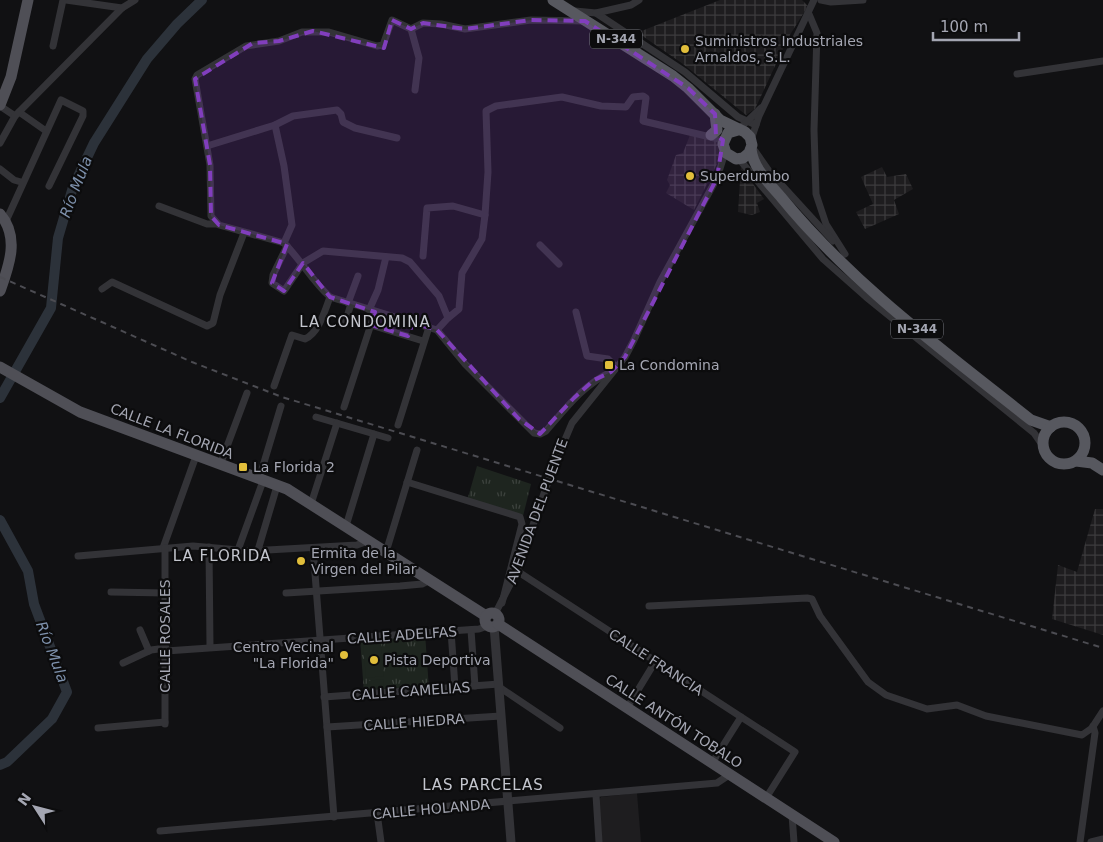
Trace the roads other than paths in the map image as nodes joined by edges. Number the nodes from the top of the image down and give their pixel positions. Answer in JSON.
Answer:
{"nodes":[{"id":1,"x":28,"y":0,"type":"edge"},
{"id":2,"x":65,"y":0,"type":"edge"},
{"id":3,"x":125,"y":0,"type":"edge"},
{"id":4,"x":135,"y":0,"type":"edge"},
{"id":5,"x":553,"y":0,"type":"edge"},
{"id":6,"x":639,"y":0,"type":"edge"},
{"id":7,"x":814,"y":0,"type":"edge"},
{"id":8,"x":821,"y":0,"type":"edge"},
{"id":9,"x":863,"y":0,"type":"edge"},
{"id":10,"x":99,"y":2,"type":"edge"},
{"id":11,"x":122,"y":8,"type":"junction"},
{"id":12,"x":570,"y":11,"type":"junction"},
{"id":13,"x":596,"y":13,"type":"junction"},
{"id":14,"x":808,"y":14,"type":"junction"},
{"id":15,"x":558,"y":20,"type":"junction"},
{"id":16,"x":585,"y":21,"type":"junction"},
{"id":17,"x":411,"y":29,"type":"junction"},
{"id":18,"x":605,"y":33,"type":"junction"},
{"id":19,"x":53,"y":46,"type":"dead end"},
{"id":20,"x":1103,"y":61,"type":"edge"},
{"id":21,"x":1017,"y":74,"type":"dead end"},
{"id":22,"x":414,"y":90,"type":"dead end"},
{"id":23,"x":768,"y":100,"type":"junction"},
{"id":24,"x":0,"y":105,"type":"edge"},
{"id":25,"x":17,"y":114,"type":"junction"},
{"id":26,"x":717,"y":117,"type":"junction"},
{"id":27,"x":747,"y":120,"type":"junction"},
{"id":28,"x":275,"y":125,"type":"junction"},
{"id":29,"x":756,"y":125,"type":"junction"},
{"id":30,"x":738,"y":130,"type":"junction"},
{"id":31,"x":46,"y":131,"type":"junction"},
{"id":32,"x":711,"y":135,"type":"junction"},
{"id":33,"x":397,"y":138,"type":"dead end"},
{"id":34,"x":0,"y":143,"type":"edge"},
{"id":35,"x":723,"y":143,"type":"junction"},
{"id":36,"x":751,"y":144,"type":"junction"},
{"id":37,"x":207,"y":146,"type":"junction"},
{"id":38,"x":738,"y":159,"type":"junction"},
{"id":39,"x":0,"y":169,"type":"edge"},
{"id":40,"x":763,"y":176,"type":"junction"},
{"id":41,"x":717,"y":178,"type":"junction"},
{"id":42,"x":21,"y":182,"type":"junction"},
{"id":43,"x":48,"y":186,"type":"dead end"},
{"id":44,"x":159,"y":206,"type":"dead end"},
{"id":45,"x":485,"y":215,"type":"junction"},
{"id":46,"x":3,"y":217,"type":"edge"},
{"id":47,"x":217,"y":224,"type":"junction"},
{"id":48,"x":244,"y":233,"type":"junction"},
{"id":49,"x":286,"y":244,"type":"junction"},
{"id":50,"x":540,"y":245,"type":"dead end"},
{"id":51,"x":423,"y":256,"type":"dead end"},
{"id":52,"x":386,"y":257,"type":"junction"},
{"id":53,"x":303,"y":263,"type":"junction"},
{"id":54,"x":559,"y":264,"type":"dead end"},
{"id":55,"x":358,"y":276,"type":"dead end"},
{"id":56,"x":102,"y":288,"type":"dead end"},
{"id":57,"x":0,"y":291,"type":"edge"},
{"id":58,"x":330,"y":297,"type":"junction"},
{"id":59,"x":349,"y":303,"type":"junction"},
{"id":60,"x":372,"y":311,"type":"junction"},
{"id":61,"x":576,"y":312,"type":"dead end"},
{"id":62,"x":448,"y":318,"type":"junction"},
{"id":63,"x":345,"y":323,"type":"dead end"},
{"id":64,"x":412,"y":323,"type":"junction"},
{"id":65,"x":371,"y":325,"type":"junction"},
{"id":66,"x":429,"y":327,"type":"junction"},
{"id":67,"x":437,"y":330,"type":"junction"},
{"id":68,"x":408,"y":336,"type":"junction"},
{"id":69,"x":423,"y":341,"type":"junction"},
{"id":70,"x":0,"y":367,"type":"edge"},
{"id":71,"x":614,"y":370,"type":"junction"},
{"id":72,"x":274,"y":386,"type":"dead end"},
{"id":73,"x":247,"y":393,"type":"dead end"},
{"id":74,"x":281,"y":406,"type":"dead end"},
{"id":75,"x":344,"y":406,"type":"dead end"},
{"id":76,"x":316,"y":417,"type":"dead end"},
{"id":77,"x":1031,"y":420,"type":"junction"},
{"id":78,"x":337,"y":423,"type":"junction"},
{"id":79,"x":398,"y":425,"type":"dead end"},
{"id":80,"x":1051,"y":427,"type":"junction"},
{"id":81,"x":374,"y":434,"type":"junction"},
{"id":82,"x":388,"y":438,"type":"dead end"},
{"id":83,"x":1043,"y":443,"type":"junction"},
{"id":84,"x":1084,"y":448,"type":"junction"},
{"id":85,"x":417,"y":450,"type":"dead end"},
{"id":86,"x":196,"y":456,"type":"junction"},
{"id":87,"x":1076,"y":461,"type":"junction"},
{"id":88,"x":1092,"y":463,"type":"junction"},
{"id":89,"x":220,"y":465,"type":"junction"},
{"id":90,"x":1103,"y":470,"type":"edge"},
{"id":91,"x":261,"y":480,"type":"junction"},
{"id":92,"x":407,"y":482,"type":"junction"},
{"id":93,"x":277,"y":486,"type":"junction"},
{"id":94,"x":311,"y":504,"type":"junction"},
{"id":95,"x":346,"y":526,"type":"junction"},
{"id":96,"x":368,"y":541,"type":"junction"},
{"id":97,"x":209,"y":547,"type":"junction"},
{"id":98,"x":164,"y":548,"type":"junction"},
{"id":99,"x":313,"y":548,"type":"junction"},
{"id":100,"x":238,"y":550,"type":"junction"},
{"id":101,"x":258,"y":550,"type":"junction"},
{"id":102,"x":386,"y":552,"type":"junction"},
{"id":103,"x":78,"y":556,"type":"dead end"},
{"id":104,"x":517,"y":571,"type":"junction"},
{"id":105,"x":430,"y":580,"type":"junction"},
{"id":106,"x":111,"y":592,"type":"dead end"},
{"id":107,"x":317,"y":592,"type":"junction"},
{"id":108,"x":166,"y":593,"type":"junction"},
{"id":109,"x":286,"y":593,"type":"dead end"},
{"id":110,"x":502,"y":603,"type":"junction"},
{"id":111,"x":649,"y":606,"type":"dead end"},
{"id":112,"x":492,"y":621,"type":"junction"},
{"id":113,"x":140,"y":630,"type":"dead end"},
{"id":114,"x":471,"y":630,"type":"junction"},
{"id":115,"x":451,"y":631,"type":"junction"},
{"id":116,"x":320,"y":641,"type":"junction"},
{"id":117,"x":210,"y":647,"type":"junction"},
{"id":118,"x":166,"y":649,"type":"junction"},
{"id":119,"x":149,"y":651,"type":"junction"},
{"id":120,"x":655,"y":662,"type":"junction"},
{"id":121,"x":123,"y":663,"type":"dead end"},
{"id":122,"x":476,"y":686,"type":"junction"},
{"id":123,"x":499,"y":686,"type":"junction"},
{"id":124,"x":455,"y":687,"type":"junction"},
{"id":125,"x":324,"y":697,"type":"junction"},
{"id":126,"x":626,"y":708,"type":"junction"},
{"id":127,"x":1103,"y":711,"type":"edge"},
{"id":128,"x":501,"y":716,"type":"junction"},
{"id":129,"x":741,"y":717,"type":"junction"},
{"id":130,"x":1093,"y":726,"type":"junction"},
{"id":131,"x":98,"y":728,"type":"dead end"},
{"id":132,"x":327,"y":728,"type":"junction"},
{"id":133,"x":560,"y":728,"type":"dead end"},
{"id":134,"x":712,"y":764,"type":"junction"},
{"id":135,"x":729,"y":774,"type":"junction"},
{"id":136,"x":596,"y":795,"type":"junction"},
{"id":137,"x":766,"y":798,"type":"junction"},
{"id":138,"x":508,"y":803,"type":"junction"},
{"id":139,"x":377,"y":813,"type":"junction"},
{"id":140,"x":792,"y":815,"type":"junction"},
{"id":141,"x":334,"y":817,"type":"junction"},
{"id":142,"x":160,"y":831,"type":"dead end"},
{"id":143,"x":1103,"y":839,"type":"edge"},
{"id":144,"x":380,"y":842,"type":"edge"},
{"id":145,"x":511,"y":842,"type":"edge"},
{"id":146,"x":599,"y":842,"type":"edge"},
{"id":147,"x":794,"y":842,"type":"edge"},
{"id":148,"x":834,"y":842,"type":"edge"},
{"id":149,"x":1080,"y":842,"type":"edge"},
{"id":150,"x":1091,"y":842,"type":"edge"}],
"edges":[{"from":1,"to":24,"type":"main road"},
{"from":2,"to":10,"type":"street"},
{"from":2,"to":19,"type":"street"},
{"from":3,"to":11,"type":"street"},
{"from":4,"to":11,"type":"street"},
{"from":5,"to":12,"type":"highway","number":"N-344"},
{"from":5,"to":15,"type":"street"},
{"from":6,"to":13,"type":"street"},
{"from":7,"to":14,"type":"street"},
{"from":8,"to":9,"type":"street"},
{"from":10,"to":11,"type":"street"},
{"from":11,"to":25,"type":"street"},
{"from":12,"to":13,"type":"street"},
{"from":12,"to":16,"type":"highway","number":"N-344"},
{"from":13,"to":18,"type":"street"},
{"from":13,"to":27,"type":"street"},
{"from":14,"to":23,"type":"street"},
{"from":14,"to":36,"type":"street"},
{"from":15,"to":16,"type":"street"},
{"from":15,"to":17,"type":"street"},
{"from":16,"to":18,"type":"highway","number":"N-344"},
{"from":17,"to":22,"type":"street"},
{"from":17,"to":37,"type":"street"},
{"from":18,"to":26,"type":"highway","number":"N-344"},
{"from":20,"to":21,"type":"street"},
{"from":23,"to":27,"type":"street"},
{"from":23,"to":29,"type":"street"},
{"from":24,"to":25,"type":"street"},
{"from":25,"to":31,"type":"street"},
{"from":25,"to":34,"type":"street"},
{"from":26,"to":30,"type":"highway"},
{"from":26,"to":32,"type":"highway"},
{"from":26,"to":35,"type":"highway"},
{"from":27,"to":29,"type":"street"},
{"from":27,"to":30,"type":"street"},
{"from":28,"to":33,"type":"street"},
{"from":28,"to":37,"type":"street"},
{"from":28,"to":49,"type":"street"},
{"from":29,"to":36,"type":"street"},
{"from":30,"to":35,"type":"highway"},
{"from":30,"to":36,"type":"highway"},
{"from":31,"to":42,"type":"street"},
{"from":31,"to":43,"type":"street"},
{"from":32,"to":35,"type":"street"},
{"from":32,"to":45,"type":"street"},
{"from":35,"to":38,"type":"highway","number":"N-344"},
{"from":35,"to":41,"type":"street","name":"AVENIDA DEL PUENTE"},
{"from":36,"to":38,"type":"highway"},
{"from":36,"to":40,"type":"highway"},
{"from":37,"to":47,"type":"street"},
{"from":38,"to":40,"type":"highway","number":"N-344"},
{"from":38,"to":41,"type":"street","name":"AVENIDA DEL PUENTE"},
{"from":38,"to":83,"type":"street"},
{"from":39,"to":42,"type":"street"},
{"from":40,"to":77,"type":"highway","number":"N-344"},
{"from":41,"to":71,"type":"street","name":"AVENIDA DEL PUENTE"},
{"from":42,"to":46,"type":"street"},
{"from":44,"to":47,"type":"street"},
{"from":45,"to":51,"type":"street"},
{"from":45,"to":62,"type":"street"},
{"from":46,"to":57,"type":"main road"},
{"from":47,"to":48,"type":"street"},
{"from":48,"to":49,"type":"street"},
{"from":48,"to":56,"type":"street"},
{"from":49,"to":53,"type":"street"},
{"from":49,"to":53,"type":"street"},
{"from":50,"to":54,"type":"street"},
{"from":52,"to":53,"type":"street"},
{"from":52,"to":60,"type":"street"},
{"from":52,"to":62,"type":"street"},
{"from":53,"to":58,"type":"street"},
{"from":55,"to":59,"type":"street"},
{"from":58,"to":59,"type":"street"},
{"from":58,"to":72,"type":"street"},
{"from":59,"to":60,"type":"street"},
{"from":59,"to":63,"type":"street"},
{"from":60,"to":64,"type":"street"},
{"from":60,"to":65,"type":"street"},
{"from":61,"to":71,"type":"street"},
{"from":62,"to":67,"type":"street"},
{"from":64,"to":66,"type":"street"},
{"from":64,"to":68,"type":"street"},
{"from":65,"to":68,"type":"street"},
{"from":65,"to":75,"type":"street"},
{"from":66,"to":67,"type":"street"},
{"from":66,"to":69,"type":"street"},
{"from":67,"to":71,"type":"street"},
{"from":68,"to":69,"type":"street"},
{"from":69,"to":79,"type":"street"},
{"from":70,"to":86,"type":"main road","name":"CALLE LA FLORIDA"},
{"from":71,"to":104,"type":"street","name":"AVENIDA DEL PUENTE"},
{"from":73,"to":89,"type":"street"},
{"from":74,"to":91,"type":"street"},
{"from":76,"to":78,"type":"street"},
{"from":77,"to":80,"type":"highway","number":"N-344"},
{"from":77,"to":83,"type":"highway","number":"N-344"},
{"from":78,"to":81,"type":"street"},
{"from":78,"to":94,"type":"street"},
{"from":80,"to":83,"type":"highway"},
{"from":80,"to":84,"type":"highway","number":"N-344"},
{"from":81,"to":82,"type":"street"},
{"from":81,"to":95,"type":"street"},
{"from":83,"to":87,"type":"highway","number":"N-344"},
{"from":84,"to":87,"type":"highway"},
{"from":84,"to":88,"type":"highway","number":"N-344"},
{"from":85,"to":92,"type":"street"},
{"from":86,"to":89,"type":"main road","name":"CALLE LA FLORIDA"},
{"from":86,"to":98,"type":"street","name":"CALLE ROSALES"},
{"from":87,"to":88,"type":"highway","number":"N-344"},
{"from":88,"to":90,"type":"highway","number":"N-344"},
{"from":89,"to":91,"type":"main road","name":"CALLE LA FLORIDA"},
{"from":91,"to":93,"type":"main road","name":"CALLE LA FLORIDA"},
{"from":91,"to":100,"type":"street"},
{"from":92,"to":102,"type":"street"},
{"from":92,"to":110,"type":"street"},
{"from":93,"to":94,"type":"main road","name":"CALLE LA FLORIDA"},
{"from":93,"to":101,"type":"street"},
{"from":94,"to":95,"type":"main road","name":"CALLE LA FLORIDA"},
{"from":95,"to":96,"type":"main road","name":"CALLE LA FLORIDA"},
{"from":96,"to":99,"type":"street"},
{"from":96,"to":102,"type":"main road","name":"CALLE LA FLORIDA"},
{"from":97,"to":98,"type":"street"},
{"from":97,"to":100,"type":"street"},
{"from":97,"to":117,"type":"street"},
{"from":98,"to":103,"type":"street"},
{"from":98,"to":108,"type":"street","name":"CALLE ROSALES"},
{"from":99,"to":101,"type":"street"},
{"from":99,"to":107,"type":"street"},
{"from":100,"to":101,"type":"street"},
{"from":102,"to":105,"type":"main road","name":"CALLE LA FLORIDA"},
{"from":104,"to":110,"type":"street","name":"AVENIDA DEL PUENTE"},
{"from":104,"to":120,"type":"street","name":"CALLE FRANCIA"},
{"from":105,"to":107,"type":"street"},
{"from":105,"to":112,"type":"main road","name":"CALLE LA FLORIDA"},
{"from":106,"to":108,"type":"street"},
{"from":107,"to":109,"type":"street"},
{"from":107,"to":116,"type":"street"},
{"from":108,"to":118,"type":"street","name":"CALLE ROSALES"},
{"from":110,"to":112,"type":"street","name":"AVENIDA DEL PUENTE"},
{"from":111,"to":130,"type":"street"},
{"from":112,"to":114,"type":"street","name":"CALLE ADELFAS"},
{"from":112,"to":123,"type":"street"},
{"from":112,"to":126,"type":"main road","name":"CALLE ANTÓN TOBALO"},
{"from":113,"to":119,"type":"street"},
{"from":114,"to":115,"type":"street","name":"CALLE ADELFAS"},
{"from":114,"to":122,"type":"street"},
{"from":115,"to":116,"type":"street","name":"CALLE ADELFAS"},
{"from":115,"to":124,"type":"street"},
{"from":116,"to":117,"type":"street","name":"CALLE ADELFAS"},
{"from":116,"to":125,"type":"street"},
{"from":117,"to":118,"type":"street","name":"CALLE ADELFAS"},
{"from":118,"to":119,"type":"street","name":"CALLE ADELFAS"},
{"from":118,"to":131,"type":"street","name":"CALLE ROSALES"},
{"from":119,"to":121,"type":"street","name":"CALLE ADELFAS"},
{"from":120,"to":126,"type":"street"},
{"from":120,"to":129,"type":"street","name":"CALLE FRANCIA"},
{"from":122,"to":123,"type":"street","name":"CALLE CAMELIAS"},
{"from":122,"to":124,"type":"street","name":"CALLE CAMELIAS"},
{"from":123,"to":128,"type":"street"},
{"from":123,"to":133,"type":"street"},
{"from":124,"to":125,"type":"street","name":"CALLE CAMELIAS"},
{"from":125,"to":132,"type":"street"},
{"from":126,"to":134,"type":"main road","name":"CALLE ANTÓN TOBALO"},
{"from":127,"to":130,"type":"street"},
{"from":128,"to":132,"type":"street","name":"CALLE HIEDRA"},
{"from":128,"to":138,"type":"street"},
{"from":129,"to":134,"type":"street"},
{"from":129,"to":137,"type":"street","name":"CALLE FRANCIA"},
{"from":130,"to":149,"type":"street"},
{"from":132,"to":141,"type":"street"},
{"from":134,"to":135,"type":"main road","name":"CALLE ANTÓN TOBALO"},
{"from":135,"to":136,"type":"street","name":"CALLE HOLANDA"},
{"from":135,"to":137,"type":"main road","name":"CALLE ANTÓN TOBALO"},
{"from":136,"to":138,"type":"street","name":"CALLE HOLANDA"},
{"from":136,"to":146,"type":"street"},
{"from":137,"to":140,"type":"main road","name":"CALLE ANTÓN TOBALO"},
{"from":138,"to":139,"type":"street","name":"CALLE HOLANDA"},
{"from":138,"to":145,"type":"street"},
{"from":139,"to":141,"type":"street","name":"CALLE HOLANDA"},
{"from":139,"to":144,"type":"street"},
{"from":140,"to":147,"type":"street"},
{"from":140,"to":148,"type":"main road","name":"CALLE ANTÓN TOBALO"},
{"from":141,"to":142,"type":"street","name":"CALLE HOLANDA"},
{"from":143,"to":150,"type":"street"}]}
